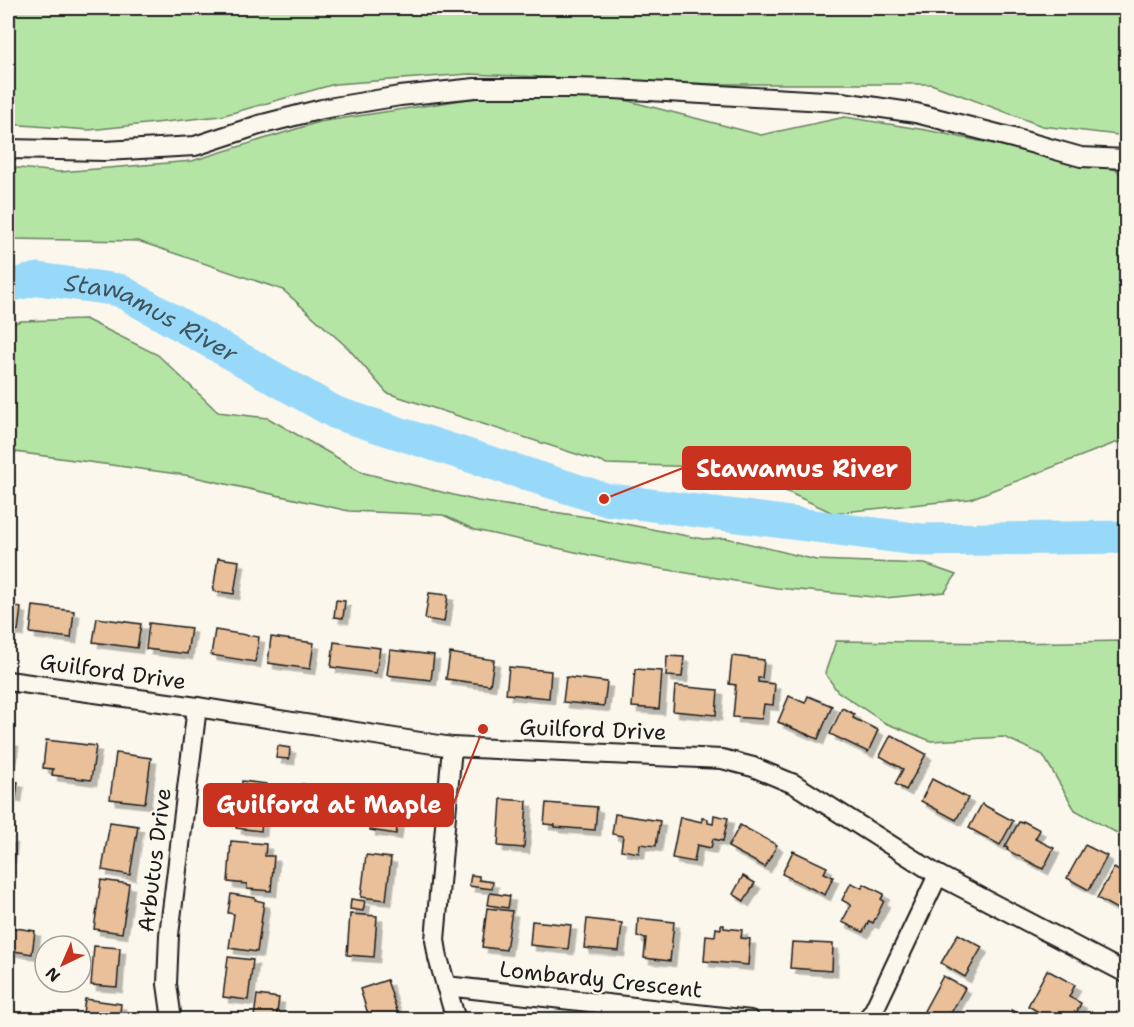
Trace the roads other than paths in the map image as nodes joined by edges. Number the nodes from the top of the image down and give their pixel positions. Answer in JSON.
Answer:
{"nodes":[{"id":1,"x":8,"y":149,"type":"edge"},
{"id":2,"x":1126,"y":159,"type":"edge"},
{"id":3,"x":8,"y":681,"type":"edge"},
{"id":4,"x":197,"y":706,"type":"junction"},
{"id":5,"x":452,"y":747,"type":"junction"},
{"id":6,"x":938,"y":875,"type":"junction"},
{"id":7,"x":1126,"y":973,"type":"edge"},
{"id":8,"x":446,"y":986,"type":"junction"},
{"id":9,"x":172,"y":1020,"type":"edge"},
{"id":10,"x":456,"y":1020,"type":"edge"},
{"id":11,"x":750,"y":1020,"type":"edge"},
{"id":12,"x":866,"y":1020,"type":"edge"}],
"edges":[{"from":1,"to":2,"type":"street"},
{"from":3,"to":4,"type":"street","name":"Guilford Drive"},
{"from":4,"to":5,"type":"street","name":"Guilford Drive"},
{"from":4,"to":9,"type":"street","name":"Arbutus Drive"},
{"from":5,"to":6,"type":"street","name":"Guilford Drive"},
{"from":5,"to":8,"type":"street"},
{"from":6,"to":7,"type":"street","name":"Guilford Drive"},
{"from":6,"to":12,"type":"street"},
{"from":8,"to":10,"type":"street"},
{"from":8,"to":11,"type":"street","name":"Lombardy Crescent"}]}
